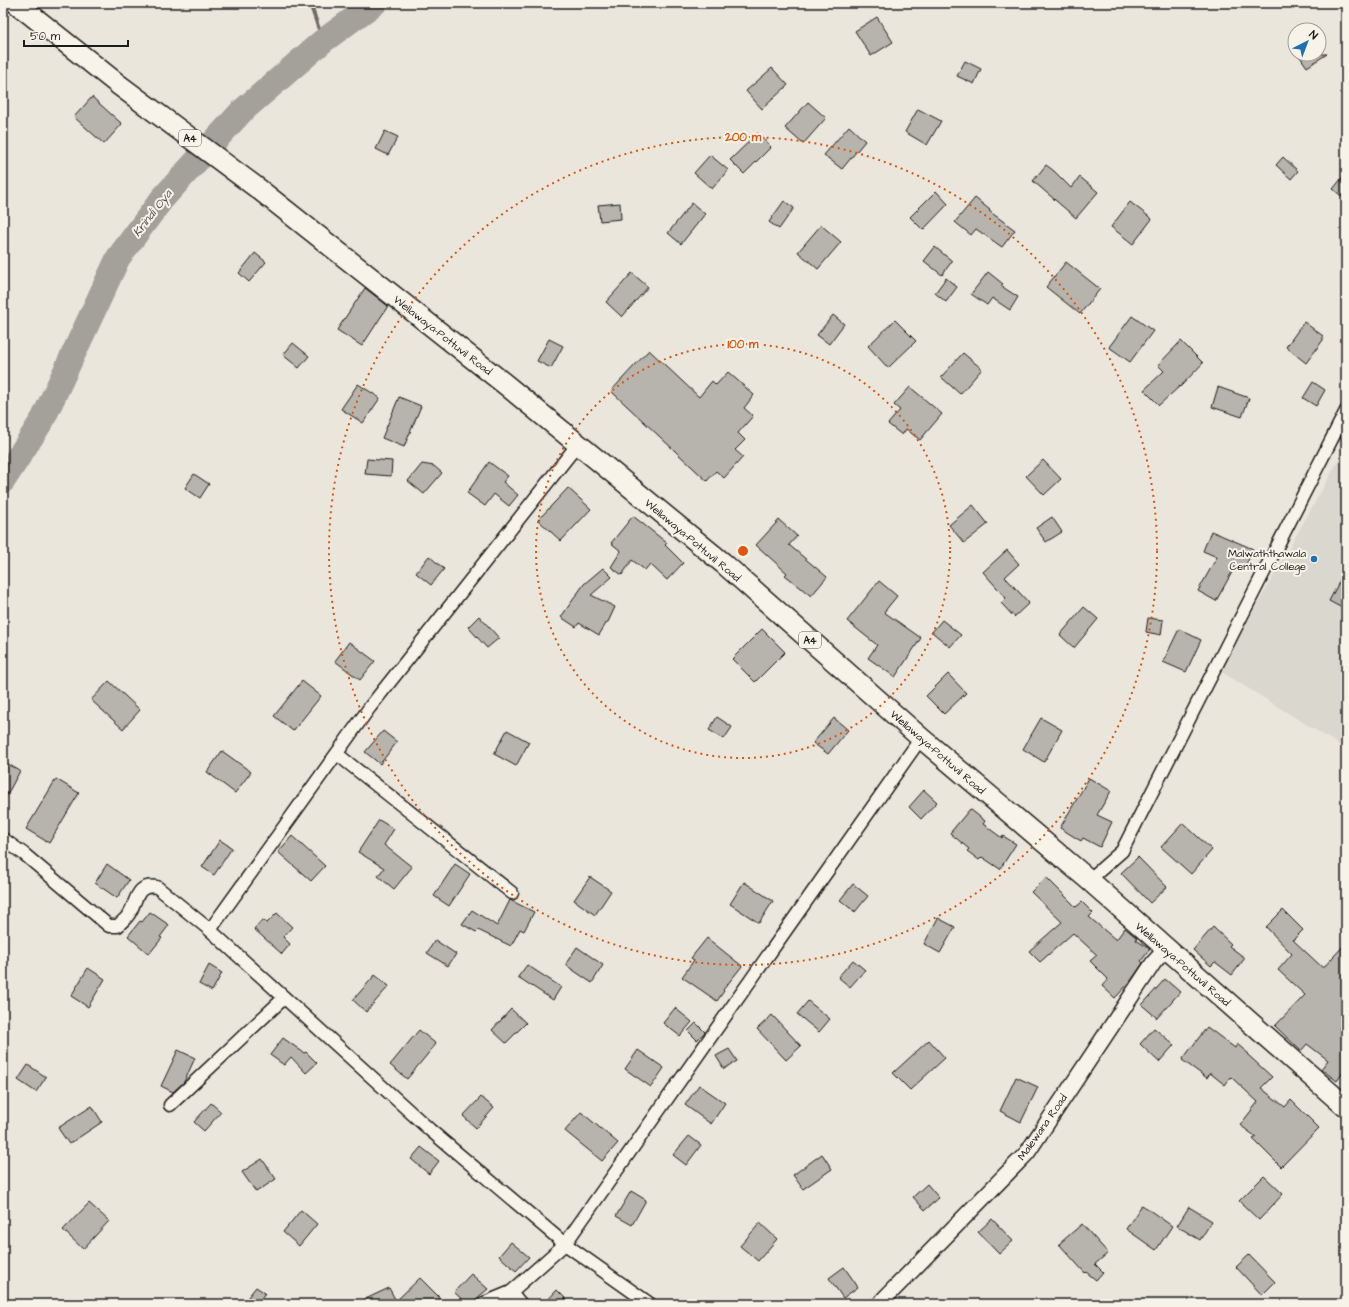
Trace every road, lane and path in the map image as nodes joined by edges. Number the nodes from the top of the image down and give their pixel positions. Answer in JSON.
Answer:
{"nodes":[{"id":1,"x":16,"y":3,"type":"edge"},
{"id":2,"x":1346,"y":411,"type":"edge"},
{"id":3,"x":578,"y":444,"type":"junction"},
{"id":4,"x":922,"y":738,"type":"junction"},
{"id":5,"x":337,"y":754,"type":"junction"},
{"id":6,"x":3,"y":839,"type":"edge"},
{"id":7,"x":1089,"y":880,"type":"junction"},
{"id":8,"x":512,"y":893,"type":"dead end"},
{"id":9,"x":210,"y":930,"type":"junction"},
{"id":10,"x":1166,"y":949,"type":"junction"},
{"id":11,"x":284,"y":998,"type":"junction"},
{"id":12,"x":170,"y":1105,"type":"dead end"},
{"id":13,"x":1346,"y":1107,"type":"edge"},
{"id":14,"x":565,"y":1244,"type":"junction"},
{"id":15,"x":511,"y":1292,"type":"junction"},
{"id":16,"x":482,"y":1304,"type":"edge"},
{"id":17,"x":521,"y":1304,"type":"edge"},
{"id":18,"x":650,"y":1304,"type":"edge"},
{"id":19,"x":880,"y":1304,"type":"edge"}],
"edges":[{"from":1,"to":3,"type":"highway","name":"Wellawaya-Pottuvil Road","number":"A4"},
{"from":2,"to":7,"type":"street"},
{"from":3,"to":4,"type":"highway","name":"Wellawaya-Pottuvil Road","number":"A4"},
{"from":3,"to":5,"type":"street"},
{"from":4,"to":7,"type":"highway","name":"Wellawaya-Pottuvil Road","number":"A4"},
{"from":4,"to":14,"type":"street"},
{"from":5,"to":8,"type":"street"},
{"from":5,"to":9,"type":"street"},
{"from":6,"to":9,"type":"street"},
{"from":7,"to":10,"type":"highway","name":"Wellawaya-Pottuvil Road","number":"A4"},
{"from":9,"to":11,"type":"street"},
{"from":10,"to":13,"type":"highway","name":"Wellawaya-Pottuvil Road","number":"A4"},
{"from":10,"to":19,"type":"street","name":"Malewana Road"},
{"from":11,"to":12,"type":"street"},
{"from":11,"to":14,"type":"street"},
{"from":14,"to":15,"type":"street"},
{"from":14,"to":18,"type":"street"},
{"from":15,"to":16,"type":"street"},
{"from":15,"to":17,"type":"street"}]}
